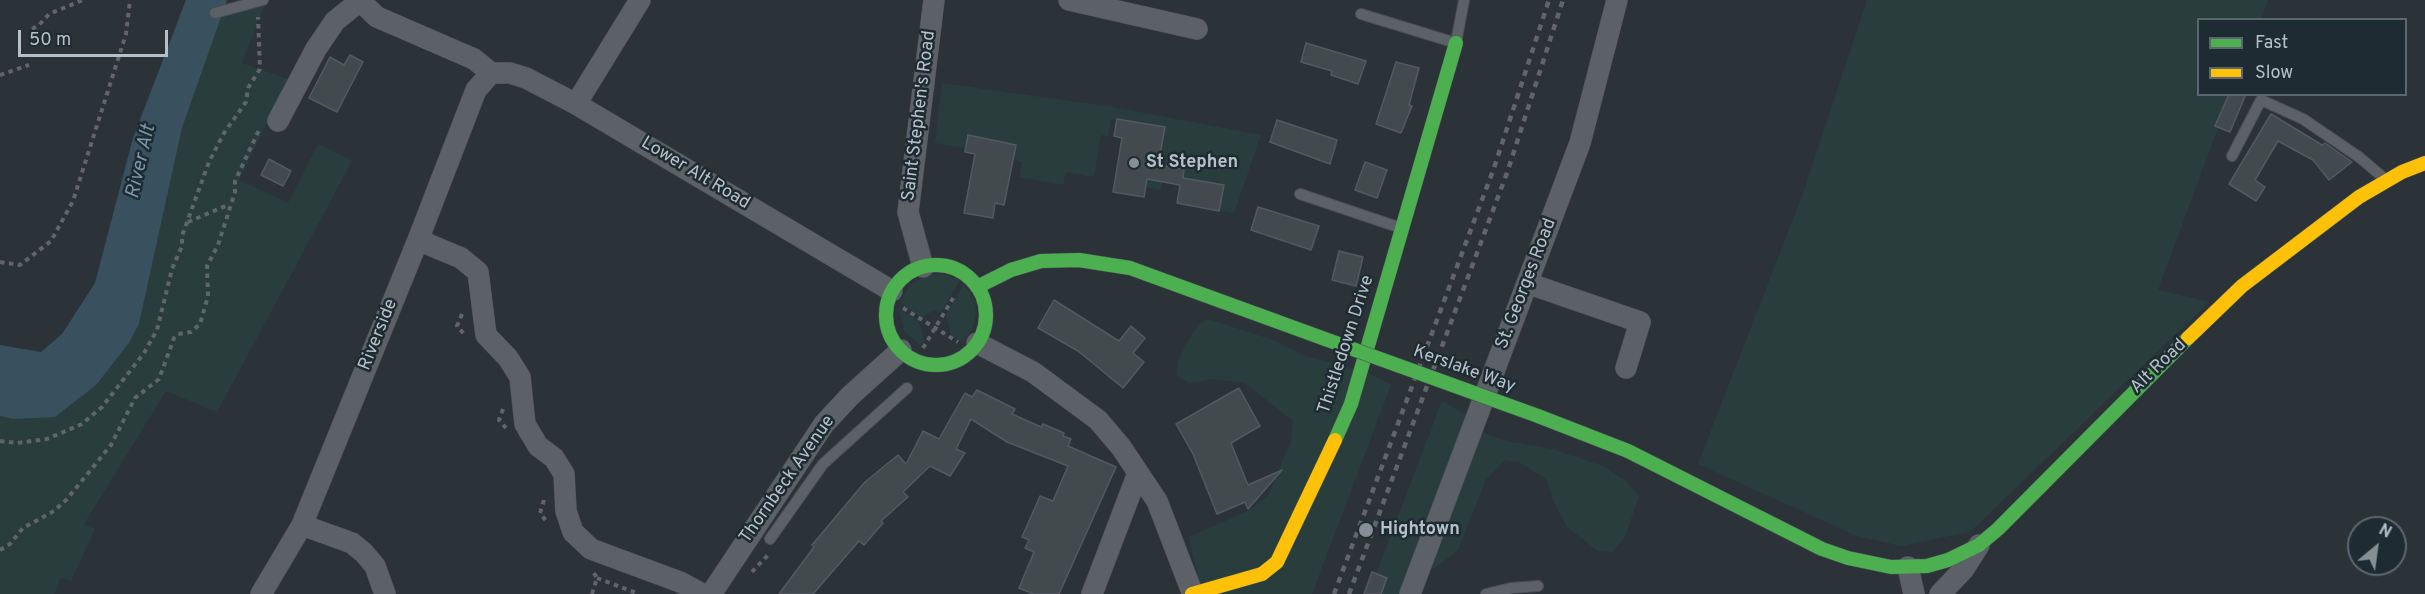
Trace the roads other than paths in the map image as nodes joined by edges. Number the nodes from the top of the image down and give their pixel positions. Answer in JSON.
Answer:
{"nodes":[{"id":1,"x":640,"y":0,"type":"edge"},
{"id":2,"x":934,"y":0,"type":"edge"},
{"id":3,"x":1069,"y":0,"type":"edge"},
{"id":4,"x":1464,"y":0,"type":"edge"},
{"id":5,"x":1617,"y":0,"type":"edge"},
{"id":6,"x":261,"y":1,"type":"edge"},
{"id":7,"x":359,"y":1,"type":"edge"},
{"id":8,"x":215,"y":13,"type":"dead end"},
{"id":9,"x":1362,"y":14,"type":"dead end"},
{"id":10,"x":1197,"y":29,"type":"dead end"},
{"id":11,"x":1456,"y":43,"type":"junction"},
{"id":12,"x":491,"y":73,"type":"junction"},
{"id":13,"x":576,"y":104,"type":"junction"},
{"id":14,"x":278,"y":121,"type":"road end"},
{"id":15,"x":2232,"y":156,"type":"dead end"},
{"id":16,"x":2425,"y":163,"type":"edge"},
{"id":17,"x":2387,"y":181,"type":"junction"},
{"id":18,"x":1300,"y":194,"type":"dead end"},
{"id":19,"x":1402,"y":228,"type":"junction"},
{"id":20,"x":418,"y":240,"type":"junction"},
{"id":21,"x":923,"y":267,"type":"junction"},
{"id":22,"x":1527,"y":284,"type":"junction"},
{"id":23,"x":977,"y":287,"type":"junction"},
{"id":24,"x":896,"y":299,"type":"junction"},
{"id":25,"x":969,"y":343,"type":"junction"},
{"id":26,"x":901,"y":350,"type":"junction"},
{"id":27,"x":1626,"y":368,"type":"dead end"},
{"id":28,"x":907,"y":388,"type":"dead end"},
{"id":29,"x":804,"y":452,"type":"junction"},
{"id":30,"x":823,"y":464,"type":"junction"},
{"id":31,"x":1138,"y":472,"type":"junction"},
{"id":32,"x":302,"y":525,"type":"junction"},
{"id":33,"x":770,"y":539,"type":"road end"},
{"id":34,"x":1979,"y":545,"type":"junction"},
{"id":35,"x":1918,"y":566,"type":"junction"},
{"id":36,"x":1538,"y":586,"type":"dead end"},
{"id":37,"x":1192,"y":593,"type":"edge"},
{"id":38,"x":261,"y":594,"type":"edge"},
{"id":39,"x":385,"y":594,"type":"edge"},
{"id":40,"x":702,"y":594,"type":"edge"},
{"id":41,"x":711,"y":594,"type":"edge"},
{"id":42,"x":1092,"y":594,"type":"edge"},
{"id":43,"x":1410,"y":594,"type":"edge"},
{"id":44,"x":1486,"y":594,"type":"edge"},
{"id":45,"x":1914,"y":594,"type":"edge"},
{"id":46,"x":1932,"y":594,"type":"edge"},
{"id":47,"x":1940,"y":594,"type":"edge"}],
"edges":[{"from":1,"to":13,"type":"street"},
{"from":2,"to":21,"type":"street","name":"Saint Stephen's Road"},
{"from":3,"to":10,"type":"street"},
{"from":4,"to":11,"type":"lane"},
{"from":5,"to":22,"type":"street","name":"St. Georges Road"},
{"from":6,"to":8,"type":"lane"},
{"from":7,"to":12,"type":"street"},
{"from":7,"to":14,"type":"street"},
{"from":9,"to":11,"type":"lane"},
{"from":11,"to":19,"type":"street","name":"Thistledown Drive"},
{"from":12,"to":13,"type":"street","name":"Lower Alt Road"},
{"from":12,"to":20,"type":"street","name":"Riverside"},
{"from":13,"to":24,"type":"street","name":"Lower Alt Road"},
{"from":15,"to":17,"type":"lane"},
{"from":16,"to":17,"type":"street","name":"Alt Road"},
{"from":17,"to":34,"type":"street","name":"Alt Road"},
{"from":18,"to":19,"type":"lane"},
{"from":19,"to":37,"type":"street","name":"Thistledown Drive"},
{"from":20,"to":32,"type":"street","name":"Riverside"},
{"from":20,"to":40,"type":"street"},
{"from":21,"to":23,"type":"street"},
{"from":21,"to":24,"type":"street"},
{"from":22,"to":27,"type":"street"},
{"from":22,"to":43,"type":"street","name":"St. Georges Road"},
{"from":23,"to":25,"type":"street"},
{"from":23,"to":35,"type":"street","name":"Kerslake Way","bridge":true},
{"from":24,"to":26,"type":"street"},
{"from":25,"to":26,"type":"street"},
{"from":25,"to":31,"type":"street"},
{"from":26,"to":29,"type":"street","name":"Thornbeck Avenue"},
{"from":28,"to":30,"type":"lane"},
{"from":29,"to":30,"type":"lane"},
{"from":29,"to":41,"type":"street","name":"Thornbeck Avenue"},
{"from":30,"to":33,"type":"lane"},
{"from":31,"to":37,"type":"street"},
{"from":31,"to":42,"type":"street"},
{"from":32,"to":38,"type":"street","name":"Riverside"},
{"from":32,"to":39,"type":"street"},
{"from":34,"to":35,"type":"street","name":"Alt Road"},
{"from":34,"to":47,"type":"street"},
{"from":35,"to":45,"type":"street"},
{"from":35,"to":46,"type":"street"},
{"from":36,"to":44,"type":"lane"}]}
